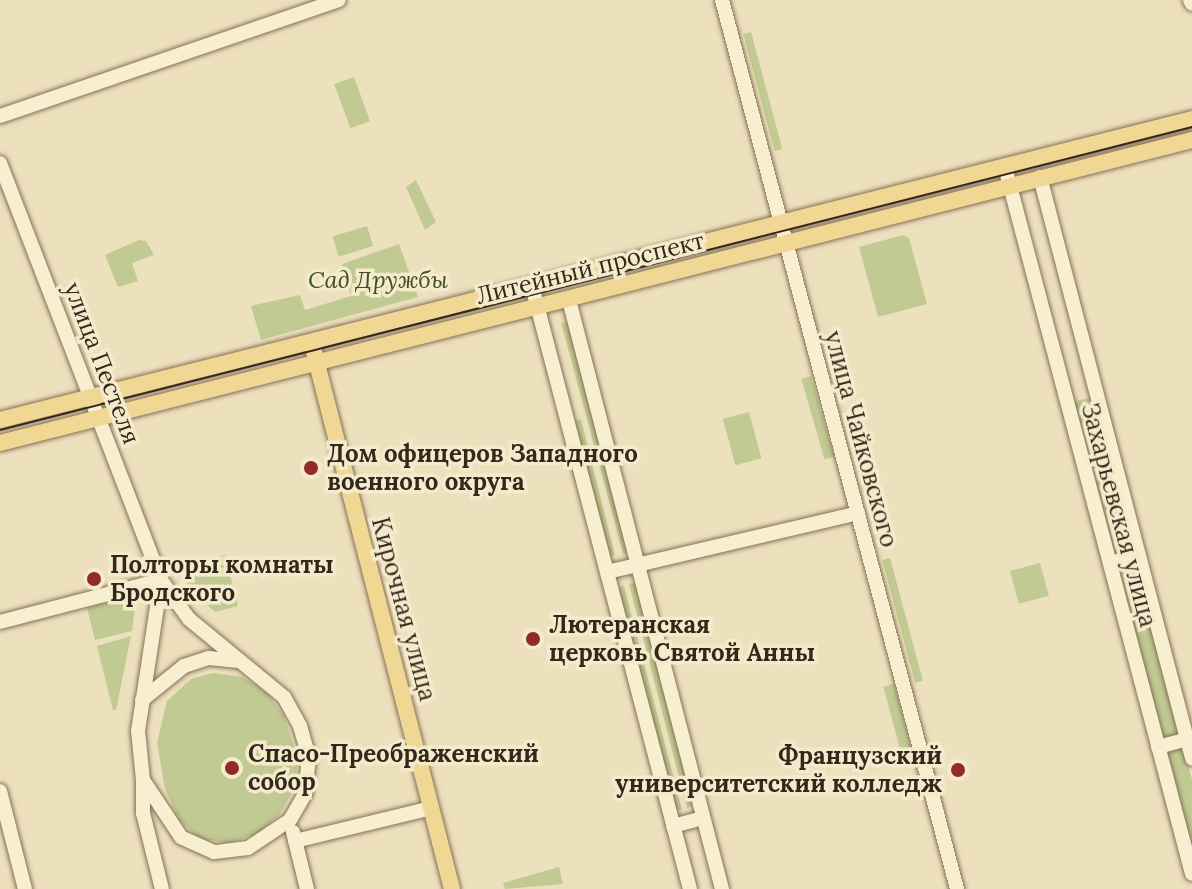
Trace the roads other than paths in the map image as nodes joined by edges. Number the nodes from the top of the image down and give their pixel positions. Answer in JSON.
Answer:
{"nodes":[{"id":1,"x":339,"y":0,"type":"edge"},
{"id":2,"x":722,"y":0,"type":"edge"},
{"id":3,"x":0,"y":116,"type":"edge"},
{"id":4,"x":1192,"y":119,"type":"edge"},
{"id":5,"x":1192,"y":140,"type":"edge"},
{"id":6,"x":0,"y":163,"type":"edge"},
{"id":7,"x":1005,"y":167,"type":"junction"},
{"id":8,"x":1040,"y":177,"type":"junction"},
{"id":9,"x":1009,"y":185,"type":"junction"},
{"id":10,"x":782,"y":223,"type":"junction"},
{"id":11,"x":787,"y":242,"type":"junction"},
{"id":12,"x":532,"y":286,"type":"junction"},
{"id":13,"x":569,"y":300,"type":"junction"},
{"id":14,"x":538,"y":307,"type":"junction"},
{"id":15,"x":313,"y":341,"type":"junction"},
{"id":16,"x":318,"y":362,"type":"junction"},
{"id":17,"x":92,"y":398,"type":"junction"},
{"id":18,"x":100,"y":418,"type":"junction"},
{"id":19,"x":0,"y":420,"type":"edge"},
{"id":20,"x":0,"y":443,"type":"edge"},
{"id":21,"x":858,"y":513,"type":"junction"},
{"id":22,"x":1139,"y":555,"type":"junction"},
{"id":23,"x":1110,"y":563,"type":"junction"},
{"id":24,"x":637,"y":565,"type":"junction"},
{"id":25,"x":607,"y":572,"type":"junction"},
{"id":26,"x":161,"y":580,"type":"junction"},
{"id":27,"x":0,"y":622,"type":"edge"},
{"id":28,"x":240,"y":662,"type":"junction"},
{"id":29,"x":142,"y":701,"type":"junction"},
{"id":30,"x":1187,"y":739,"type":"junction"},
{"id":31,"x":1158,"y":747,"type":"junction"},
{"id":32,"x":1192,"y":758,"type":"edge"},
{"id":33,"x":143,"y":780,"type":"junction"},
{"id":34,"x":0,"y":791,"type":"edge"},
{"id":35,"x":431,"y":808,"type":"junction"},
{"id":36,"x":703,"y":818,"type":"junction"},
{"id":37,"x":290,"y":820,"type":"junction"},
{"id":38,"x":673,"y":826,"type":"junction"},
{"id":39,"x":295,"y":841,"type":"junction"},
{"id":40,"x":1192,"y":874,"type":"edge"},
{"id":41,"x":25,"y":889,"type":"edge"},
{"id":42,"x":162,"y":889,"type":"edge"},
{"id":43,"x":307,"y":889,"type":"edge"},
{"id":44,"x":452,"y":889,"type":"edge"},
{"id":45,"x":463,"y":889,"type":"edge"},
{"id":46,"x":690,"y":889,"type":"edge"},
{"id":47,"x":722,"y":889,"type":"edge"},
{"id":48,"x":957,"y":889,"type":"edge"}],
"edges":[{"from":1,"to":3,"type":"street"},
{"from":2,"to":10,"type":"street","name":"улица Чайковского"},
{"from":4,"to":7,"type":"main road","name":"Литейный проспект"},
{"from":5,"to":8,"type":"main road","name":"Литейный проспект"},
{"from":6,"to":17,"type":"street","name":"улица Пестеля"},
{"from":7,"to":9,"type":"street","name":"Захарьевская улица"},
{"from":7,"to":10,"type":"main road","name":"Литейный проспект"},
{"from":8,"to":9,"type":"main road","name":"Литейный проспект"},
{"from":8,"to":22,"type":"street","name":"Захарьевская улица"},
{"from":9,"to":11,"type":"main road","name":"Литейный проспект"},
{"from":9,"to":23,"type":"street","name":"Захарьевская улица"},
{"from":10,"to":11,"type":"street","name":"улица Чайковского"},
{"from":10,"to":12,"type":"main road","name":"Литейный проспект"},
{"from":11,"to":13,"type":"main road","name":"Литейный проспект"},
{"from":11,"to":21,"type":"street","name":"улица Чайковского"},
{"from":12,"to":14,"type":"street"},
{"from":12,"to":15,"type":"main road","name":"Литейный проспект"},
{"from":13,"to":14,"type":"main road","name":"Литейный проспект"},
{"from":13,"to":24,"type":"street"},
{"from":14,"to":16,"type":"main road","name":"Литейный проспект"},
{"from":14,"to":25,"type":"street"},
{"from":15,"to":16,"type":"main road","name":"Кирочная улица"},
{"from":15,"to":17,"type":"main road","name":"Литейный проспект"},
{"from":16,"to":18,"type":"main road","name":"Литейный проспект"},
{"from":16,"to":35,"type":"main road","name":"Кирочная улица"},
{"from":16,"to":45,"type":"main road","name":"Кирочная улица"},
{"from":17,"to":18,"type":"street","name":"улица Пестеля"},
{"from":17,"to":19,"type":"main road","name":"Литейный проспект"},
{"from":18,"to":20,"type":"main road","name":"Литейный проспект"},
{"from":18,"to":26,"type":"street","name":"улица Пестеля"},
{"from":21,"to":24,"type":"street"},
{"from":21,"to":48,"type":"street","name":"улица Чайковского"},
{"from":22,"to":23,"type":"street"},
{"from":22,"to":30,"type":"street","name":"Захарьевская улица"},
{"from":23,"to":31,"type":"street","name":"Захарьевская улица"},
{"from":24,"to":25,"type":"street"},
{"from":24,"to":36,"type":"street"},
{"from":25,"to":38,"type":"street"},
{"from":26,"to":27,"type":"street"},
{"from":26,"to":28,"type":"street","name":"улица Пестеля"},
{"from":26,"to":29,"type":"street"},
{"from":28,"to":29,"type":"street"},
{"from":28,"to":37,"type":"street"},
{"from":29,"to":33,"type":"street"},
{"from":30,"to":31,"type":"street"},
{"from":30,"to":32,"type":"street","name":"Захарьевская улица"},
{"from":31,"to":40,"type":"street","name":"Захарьевская улица"},
{"from":33,"to":37,"type":"street"},
{"from":33,"to":42,"type":"street"},
{"from":34,"to":41,"type":"street"},
{"from":35,"to":39,"type":"street"},
{"from":35,"to":44,"type":"main road","name":"Кирочная улица"},
{"from":36,"to":38,"type":"street"},
{"from":36,"to":47,"type":"street"},
{"from":37,"to":39,"type":"street"},
{"from":38,"to":46,"type":"street"},
{"from":39,"to":43,"type":"street"}]}
